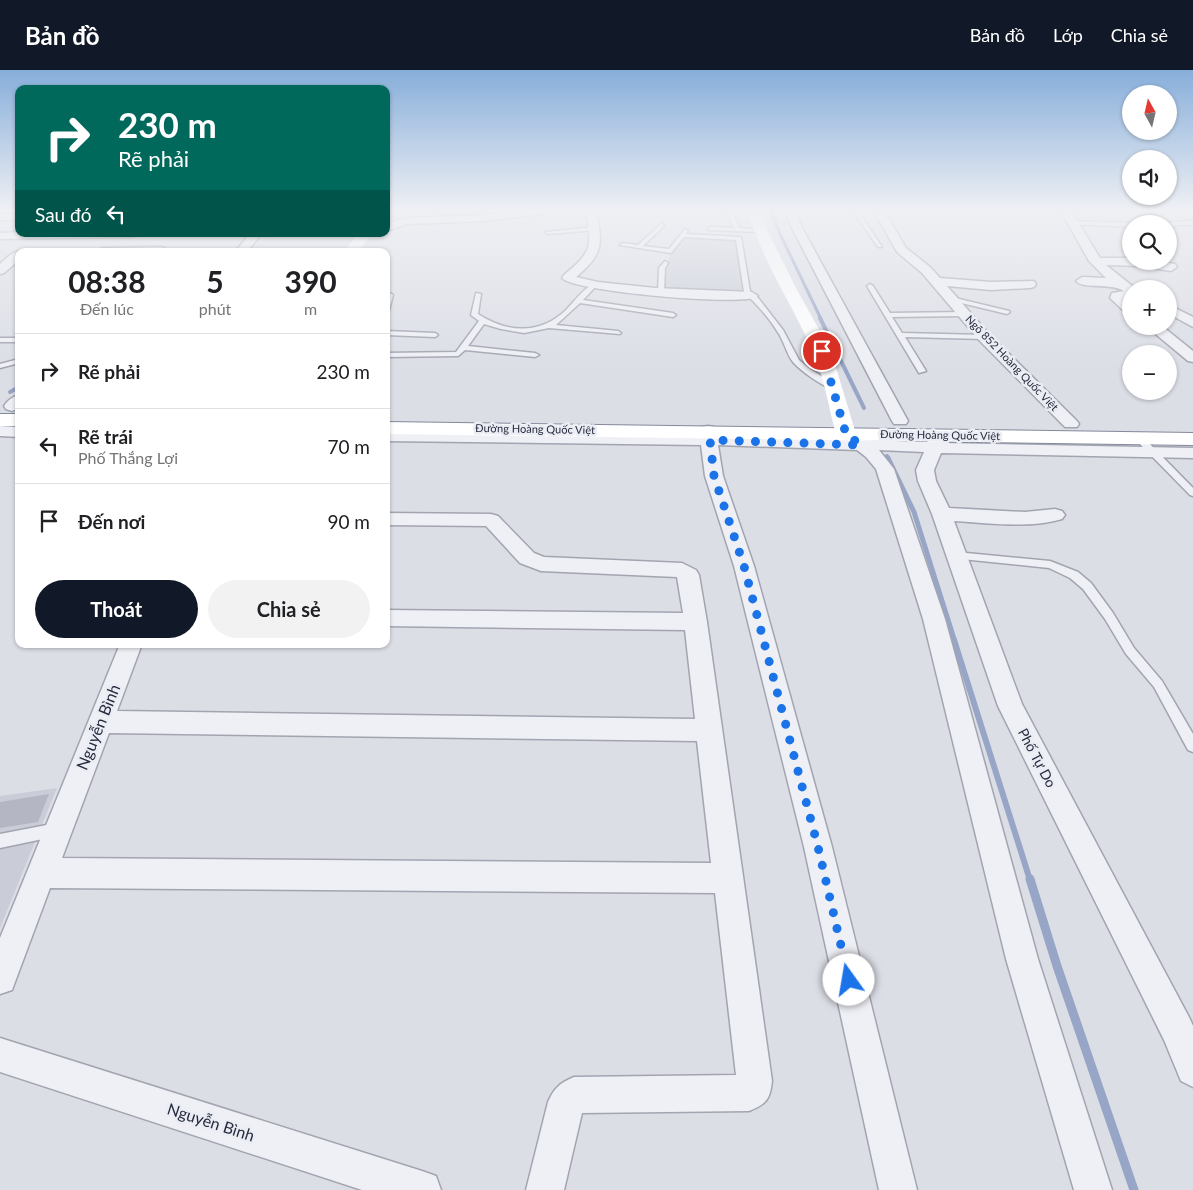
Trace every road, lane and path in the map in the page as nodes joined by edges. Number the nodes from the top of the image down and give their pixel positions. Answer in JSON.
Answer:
{"nodes":[{"id":1,"x":585,"y":263,"type":"edge"},
{"id":2,"x":664,"y":263,"type":"edge"},
{"id":3,"x":742,"y":263,"type":"edge"},
{"id":4,"x":776,"y":263,"type":"edge"},
{"id":5,"x":816,"y":263,"type":"edge"},
{"id":6,"x":918,"y":263,"type":"edge"},
{"id":7,"x":1097,"y":263,"type":"edge"},
{"id":8,"x":1082,"y":281,"type":"dead end"},
{"id":9,"x":937,"y":282,"type":"junction"},
{"id":10,"x":1116,"y":282,"type":"junction"},
{"id":11,"x":1030,"y":284,"type":"dead end"},
{"id":12,"x":592,"y":286,"type":"junction"},
{"id":13,"x":870,"y":286,"type":"dead end"},
{"id":14,"x":1122,"y":286,"type":"edge"},
{"id":15,"x":661,"y":292,"type":"junction"},
{"id":16,"x":478,"y":294,"type":"dead end"},
{"id":17,"x":752,"y":296,"type":"junction"},
{"id":18,"x":1122,"y":296,"type":"edge"},
{"id":19,"x":951,"y":299,"type":"junction"},
{"id":20,"x":577,"y":301,"type":"junction"},
{"id":21,"x":1122,"y":304,"type":"edge"},
{"id":22,"x":1007,"y":312,"type":"dead end"},
{"id":23,"x":965,"y":314,"type":"junction"},
{"id":24,"x":1177,"y":314,"type":"edge"},
{"id":25,"x":672,"y":315,"type":"dead end"},
{"id":26,"x":888,"y":315,"type":"junction"},
{"id":27,"x":483,"y":321,"type":"junction"},
{"id":28,"x":1193,"y":323,"type":"edge"},
{"id":29,"x":548,"y":326,"type":"junction"},
{"id":30,"x":390,"y":333,"type":"edge"},
{"id":31,"x":618,"y":333,"type":"dead end"},
{"id":32,"x":435,"y":335,"type":"dead end"},
{"id":33,"x":900,"y":335,"type":"junction"},
{"id":34,"x":1164,"y":335,"type":"edge"},
{"id":35,"x":984,"y":337,"type":"junction"},
{"id":36,"x":0,"y":340,"type":"edge"},
{"id":37,"x":15,"y":340,"type":"edge"},
{"id":38,"x":465,"y":348,"type":"junction"},
{"id":39,"x":390,"y":354,"type":"edge"},
{"id":40,"x":535,"y":355,"type":"dead end"},
{"id":41,"x":1193,"y":358,"type":"edge"},
{"id":42,"x":15,"y":362,"type":"edge"},
{"id":43,"x":0,"y":366,"type":"edge"},
{"id":44,"x":922,"y":371,"type":"dead end"},
{"id":45,"x":833,"y":386,"type":"junction"},
{"id":46,"x":390,"y":414,"type":"edge"},
{"id":47,"x":900,"y":421,"type":"junction"},
{"id":48,"x":1071,"y":424,"type":"junction"},
{"id":49,"x":1193,"y":425,"type":"edge"},
{"id":50,"x":390,"y":428,"type":"edge"},
{"id":51,"x":850,"y":433,"type":"junction"},
{"id":52,"x":709,"y":435,"type":"junction"},
{"id":53,"x":390,"y":436,"type":"edge"},
{"id":54,"x":1193,"y":439,"type":"edge"},
{"id":55,"x":934,"y":442,"type":"junction"},
{"id":56,"x":1146,"y":445,"type":"junction"},
{"id":57,"x":1193,"y":453,"type":"edge"},
{"id":58,"x":1193,"y":493,"type":"edge"},
{"id":59,"x":942,"y":514,"type":"junction"},
{"id":60,"x":1055,"y":515,"type":"dead end"},
{"id":61,"x":390,"y":519,"type":"edge"},
{"id":62,"x":956,"y":556,"type":"junction"},
{"id":63,"x":390,"y":618,"type":"edge"},
{"id":64,"x":696,"y":622,"type":"junction"},
{"id":65,"x":129,"y":648,"type":"edge"},
{"id":66,"x":100,"y":722,"type":"junction"},
{"id":67,"x":709,"y":730,"type":"junction"},
{"id":68,"x":1193,"y":746,"type":"edge"},
{"id":69,"x":58,"y":830,"type":"junction"},
{"id":70,"x":0,"y":841,"type":"edge"},
{"id":71,"x":40,"y":873,"type":"junction"},
{"id":72,"x":726,"y":878,"type":"junction"},
{"id":73,"x":0,"y":978,"type":"edge"},
{"id":74,"x":1185,"y":1030,"type":"edge"},
{"id":75,"x":0,"y":1055,"type":"edge"},
{"id":76,"x":1193,"y":1069,"type":"edge"},
{"id":77,"x":422,"y":1190,"type":"edge"},
{"id":78,"x":546,"y":1190,"type":"edge"},
{"id":79,"x":898,"y":1190,"type":"edge"},
{"id":80,"x":1093,"y":1190,"type":"edge"}],
"edges":[{"from":1,"to":12,"type":"street"},
{"from":2,"to":15,"type":"lane"},
{"from":3,"to":17,"type":"lane"},
{"from":4,"to":45,"type":"main road"},
{"from":5,"to":47,"type":"street"},
{"from":6,"to":9,"type":"street","name":"Ngõ 852 Hoàng Quốc Việt"},
{"from":7,"to":10,"type":"street"},
{"from":8,"to":10,"type":"street"},
{"from":9,"to":11,"type":"street"},
{"from":9,"to":19,"type":"street","name":"Ngõ 852 Hoàng Quốc Việt"},
{"from":10,"to":14,"type":"street"},
{"from":12,"to":15,"type":"street"},
{"from":12,"to":20,"type":"lane"},
{"from":13,"to":26,"type":"lane"},
{"from":15,"to":17,"type":"street"},
{"from":16,"to":27,"type":"lane"},
{"from":17,"to":45,"type":"lane"},
{"from":18,"to":21,"type":"street"},
{"from":19,"to":22,"type":"lane"},
{"from":19,"to":23,"type":"street","name":"Ngõ 852 Hoàng Quốc Việt"},
{"from":20,"to":25,"type":"lane"},
{"from":20,"to":29,"type":"lane"},
{"from":23,"to":26,"type":"lane"},
{"from":23,"to":35,"type":"street","name":"Ngõ 852 Hoàng Quốc Việt"},
{"from":24,"to":28,"type":"street"},
{"from":26,"to":33,"type":"lane"},
{"from":27,"to":29,"type":"lane"},
{"from":27,"to":38,"type":"lane"},
{"from":29,"to":31,"type":"lane"},
{"from":30,"to":32,"type":"lane"},
{"from":33,"to":35,"type":"lane"},
{"from":33,"to":44,"type":"lane"},
{"from":34,"to":41,"type":"street"},
{"from":35,"to":48,"type":"street","name":"Ngõ 852 Hoàng Quốc Việt"},
{"from":36,"to":37,"type":"lane"},
{"from":38,"to":39,"type":"lane"},
{"from":38,"to":40,"type":"lane"},
{"from":42,"to":43,"type":"lane"},
{"from":45,"to":51,"type":"main road"},
{"from":46,"to":51,"type":"main road","name":"Đường Hoàng Quốc Việt"},
{"from":47,"to":48,"type":"main road","name":"Đường Hoàng Quốc Việt"},
{"from":47,"to":51,"type":"main road","name":"Đường Hoàng Quốc Việt"},
{"from":48,"to":49,"type":"main road","name":"Đường Hoàng Quốc Việt"},
{"from":50,"to":52,"type":"main road","name":"Đường Hoàng Quốc Việt"},
{"from":51,"to":52,"type":"main road","name":"Đường Hoàng Quốc Việt"},
{"from":51,"to":55,"type":"main road","name":"Đường Hoàng Quốc Việt"},
{"from":51,"to":80,"type":"street"},
{"from":52,"to":53,"type":"street"},
{"from":52,"to":79,"type":"street"},
{"from":54,"to":56,"type":"main road","name":"Đường Hoàng Quốc Việt"},
{"from":55,"to":56,"type":"main road","name":"Đường Hoàng Quốc Việt"},
{"from":55,"to":59,"type":"street","name":"Phố Tự Do"},
{"from":56,"to":57,"type":"street"},
{"from":56,"to":58,"type":"lane"},
{"from":59,"to":60,"type":"street"},
{"from":59,"to":62,"type":"street","name":"Phố Tự Do"},
{"from":61,"to":64,"type":"street"},
{"from":62,"to":68,"type":"lane"},
{"from":62,"to":74,"type":"street","name":"Phố Tự Do"},
{"from":63,"to":64,"type":"street"},
{"from":64,"to":67,"type":"street"},
{"from":65,"to":66,"type":"street","name":"Nguyễn Bình"},
{"from":66,"to":67,"type":"street"},
{"from":66,"to":69,"type":"street","name":"Nguyễn Bình"},
{"from":67,"to":72,"type":"street"},
{"from":69,"to":70,"type":"lane"},
{"from":69,"to":71,"type":"street","name":"Nguyễn Bình"},
{"from":71,"to":72,"type":"street"},
{"from":71,"to":73,"type":"street","name":"Nguyễn Bình"},
{"from":72,"to":78,"type":"street"},
{"from":74,"to":76,"type":"street","name":"Phố Tự Do"},
{"from":75,"to":77,"type":"street","name":"Nguyễn Bình"}]}
